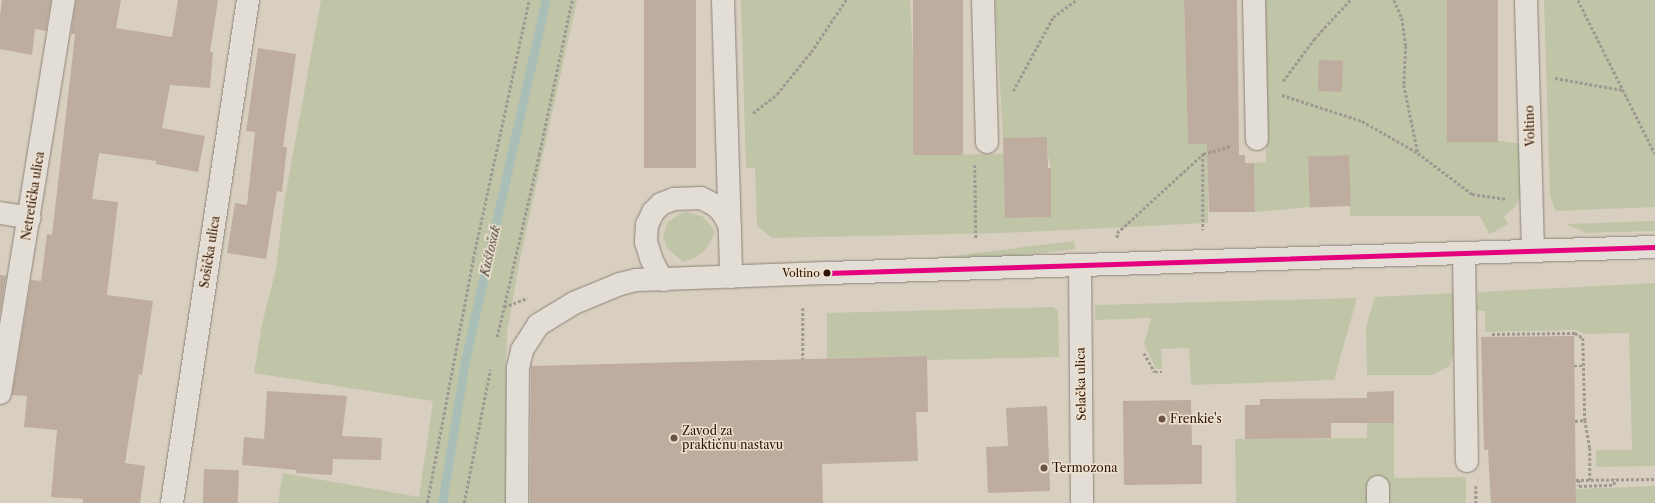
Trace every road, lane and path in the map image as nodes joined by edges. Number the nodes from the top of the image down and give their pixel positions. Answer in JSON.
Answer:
{"nodes":[{"id":1,"x":64,"y":0,"type":"edge"},
{"id":2,"x":248,"y":0,"type":"edge"},
{"id":3,"x":528,"y":0,"type":"edge"},
{"id":4,"x":572,"y":0,"type":"edge"},
{"id":5,"x":723,"y":0,"type":"edge"},
{"id":6,"x":846,"y":0,"type":"edge"},
{"id":7,"x":983,"y":0,"type":"edge"},
{"id":8,"x":1076,"y":0,"type":"edge"},
{"id":9,"x":1254,"y":0,"type":"edge"},
{"id":10,"x":1350,"y":0,"type":"edge"},
{"id":11,"x":1394,"y":0,"type":"edge"},
{"id":12,"x":1526,"y":0,"type":"edge"},
{"id":13,"x":1578,"y":0,"type":"edge"},
{"id":14,"x":1528,"y":74,"type":"junction"},
{"id":15,"x":1624,"y":90,"type":"junction"},
{"id":16,"x":1265,"y":92,"type":"junction"},
{"id":17,"x":1012,"y":93,"type":"dead end"},
{"id":18,"x":727,"y":132,"type":"junction"},
{"id":19,"x":1257,"y":139,"type":"joint"},
{"id":20,"x":987,"y":142,"type":"joint"},
{"id":21,"x":1418,"y":153,"type":"junction"},
{"id":22,"x":1203,"y":154,"type":"junction"},
{"id":23,"x":1655,"y":154,"type":"edge"},
{"id":24,"x":0,"y":213,"type":"edge"},
{"id":25,"x":1533,"y":217,"type":"junction"},
{"id":26,"x":30,"y":218,"type":"junction"},
{"id":27,"x":730,"y":226,"type":"junction"},
{"id":28,"x":1203,"y":230,"type":"dead end"},
{"id":29,"x":1117,"y":233,"type":"dead end"},
{"id":30,"x":976,"y":238,"type":"dead end"},
{"id":31,"x":1655,"y":247,"type":"edge"},
{"id":32,"x":1533,"y":251,"type":"junction"},
{"id":33,"x":1464,"y":253,"type":"junction"},
{"id":34,"x":1080,"y":266,"type":"junction"},
{"id":35,"x":730,"y":277,"type":"junction"},
{"id":36,"x":664,"y":280,"type":"junction"},
{"id":37,"x":504,"y":308,"type":"dead end"},
{"id":38,"x":803,"y":308,"type":"dead end"},
{"id":39,"x":1465,"y":332,"type":"junction"},
{"id":40,"x":1144,"y":353,"type":"dead end"},
{"id":41,"x":803,"y":359,"type":"dead end"},
{"id":42,"x":1574,"y":366,"type":"dead end"},
{"id":43,"x":1584,"y":366,"type":"junction"},
{"id":44,"x":1162,"y":372,"type":"dead end"},
{"id":45,"x":0,"y":393,"type":"edge"},
{"id":46,"x":482,"y":402,"type":"dead end"},
{"id":47,"x":1575,"y":420,"type":"dead end"},
{"id":48,"x":1585,"y":420,"type":"junction"},
{"id":49,"x":1468,"y":461,"type":"dead end"},
{"id":50,"x":1614,"y":479,"type":"junction"},
{"id":51,"x":1655,"y":479,"type":"edge"},
{"id":52,"x":1590,"y":480,"type":"junction"},
{"id":53,"x":172,"y":503,"type":"edge"},
{"id":54,"x":427,"y":503,"type":"edge"},
{"id":55,"x":464,"y":503,"type":"edge"},
{"id":56,"x":517,"y":503,"type":"edge"},
{"id":57,"x":1082,"y":503,"type":"edge"}],
"edges":[{"from":1,"to":26,"type":"street","name":"Netretička ulica"},
{"from":2,"to":53,"type":"street","name":"Sošička ulica"},
{"from":3,"to":54,"type":"path"},
{"from":4,"to":37,"type":"path"},
{"from":5,"to":18,"type":"street"},
{"from":6,"to":18,"type":"path"},
{"from":7,"to":20,"type":"street"},
{"from":8,"to":17,"type":"path"},
{"from":9,"to":16,"type":"street"},
{"from":10,"to":16,"type":"path"},
{"from":11,"to":21,"type":"path"},
{"from":12,"to":14,"type":"street","name":"Voltino"},
{"from":13,"to":15,"type":"path"},
{"from":14,"to":15,"type":"path"},
{"from":14,"to":25,"type":"street","name":"Voltino"},
{"from":15,"to":23,"type":"path"},
{"from":16,"to":19,"type":"street"},
{"from":16,"to":21,"type":"path"},
{"from":18,"to":27,"type":"street"},
{"from":19,"to":22,"type":"path"},
{"from":20,"to":30,"type":"path"},
{"from":21,"to":25,"type":"path"},
{"from":22,"to":28,"type":"path"},
{"from":22,"to":29,"type":"path"},
{"from":24,"to":26,"type":"street"},
{"from":25,"to":32,"type":"street","name":"Voltino"},
{"from":26,"to":45,"type":"street","name":"Netretička ulica"},
{"from":27,"to":35,"type":"street"},
{"from":27,"to":36,"type":"street"},
{"from":31,"to":32,"type":"street"},
{"from":32,"to":33,"type":"street"},
{"from":33,"to":34,"type":"street"},
{"from":33,"to":39,"type":"street"},
{"from":34,"to":35,"type":"street"},
{"from":34,"to":57,"type":"street","name":"Selačka ulica"},
{"from":35,"to":36,"type":"street"},
{"from":36,"to":56,"type":"street"},
{"from":38,"to":41,"type":"path"},
{"from":39,"to":43,"type":"path"},
{"from":39,"to":49,"type":"street"},
{"from":40,"to":44,"type":"path"},
{"from":42,"to":43,"type":"path"},
{"from":43,"to":48,"type":"path"},
{"from":46,"to":55,"type":"path"},
{"from":47,"to":48,"type":"path"},
{"from":48,"to":52,"type":"path"},
{"from":50,"to":51,"type":"path"},
{"from":50,"to":52,"type":"path"},
{"from":50,"to":52,"type":"path"}]}
